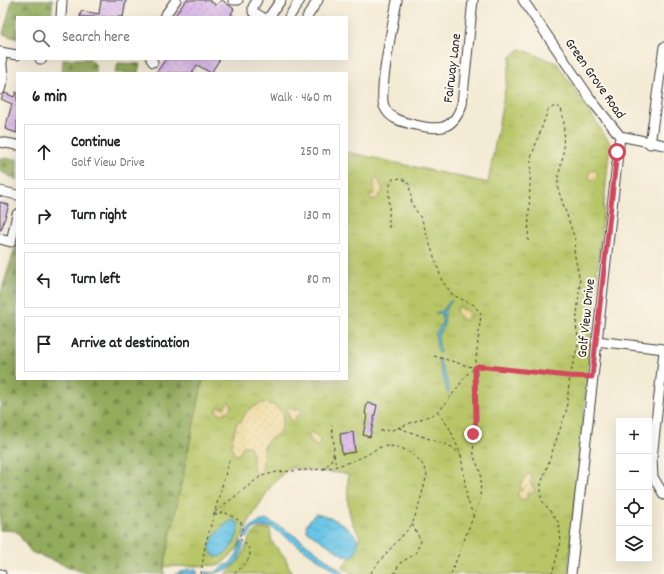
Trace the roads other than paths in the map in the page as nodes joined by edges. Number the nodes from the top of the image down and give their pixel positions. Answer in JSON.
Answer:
{"nodes":[{"id":1,"x":62,"y":0,"type":"edge"},
{"id":2,"x":176,"y":0,"type":"edge"},
{"id":3,"x":233,"y":0,"type":"edge"},
{"id":4,"x":238,"y":0,"type":"edge"},
{"id":5,"x":257,"y":0,"type":"edge"},
{"id":6,"x":281,"y":0,"type":"edge"},
{"id":7,"x":300,"y":0,"type":"edge"},
{"id":8,"x":318,"y":0,"type":"edge"},
{"id":9,"x":397,"y":0,"type":"edge"},
{"id":10,"x":473,"y":0,"type":"edge"},
{"id":11,"x":523,"y":0,"type":"edge"},
{"id":12,"x":61,"y":16,"type":"edge"},
{"id":13,"x":165,"y":16,"type":"edge"},
{"id":14,"x":260,"y":16,"type":"edge"},
{"id":15,"x":270,"y":16,"type":"edge"},
{"id":16,"x":290,"y":16,"type":"edge"},
{"id":17,"x":308,"y":16,"type":"edge"},
{"id":18,"x":664,"y":47,"type":"edge"},
{"id":19,"x":1,"y":52,"type":"edge"},
{"id":20,"x":16,"y":54,"type":"edge"},
{"id":21,"x":0,"y":90,"type":"edge"},
{"id":22,"x":620,"y":136,"type":"junction"},
{"id":23,"x":0,"y":142,"type":"edge"},
{"id":24,"x":650,"y":144,"type":"junction"},
{"id":25,"x":16,"y":145,"type":"edge"},
{"id":26,"x":664,"y":145,"type":"edge"},
{"id":27,"x":0,"y":191,"type":"edge"},
{"id":28,"x":16,"y":195,"type":"edge"},
{"id":29,"x":16,"y":219,"type":"edge"},
{"id":30,"x":0,"y":240,"type":"edge"},
{"id":31,"x":596,"y":341,"type":"junction"},
{"id":32,"x":664,"y":350,"type":"edge"},
{"id":33,"x":660,"y":416,"type":"edge"},
{"id":34,"x":664,"y":495,"type":"edge"},
{"id":35,"x":571,"y":574,"type":"edge"}],
"edges":[{"from":1,"to":12,"type":"street"},
{"from":2,"to":13,"type":"street"},
{"from":3,"to":4,"type":"street"},
{"from":5,"to":14,"type":"street"},
{"from":6,"to":15,"type":"street"},
{"from":7,"to":16,"type":"street"},
{"from":8,"to":17,"type":"street"},
{"from":9,"to":10,"type":"street","name":"Fairway Lane"},
{"from":11,"to":22,"type":"street","name":"Green Grove Road"},
{"from":18,"to":24,"type":"street"},
{"from":19,"to":20,"type":"street"},
{"from":19,"to":21,"type":"street"},
{"from":22,"to":24,"type":"street","name":"Green Grove Road"},
{"from":22,"to":31,"type":"street","name":"Golf View Drive"},
{"from":23,"to":25,"type":"street"},
{"from":24,"to":26,"type":"street","name":"Green Grove Road"},
{"from":27,"to":28,"type":"street"},
{"from":29,"to":30,"type":"street"},
{"from":31,"to":32,"type":"street"},
{"from":31,"to":35,"type":"street","name":"Golf View Drive"},
{"from":32,"to":33,"type":"street"},
{"from":33,"to":34,"type":"street"}]}
